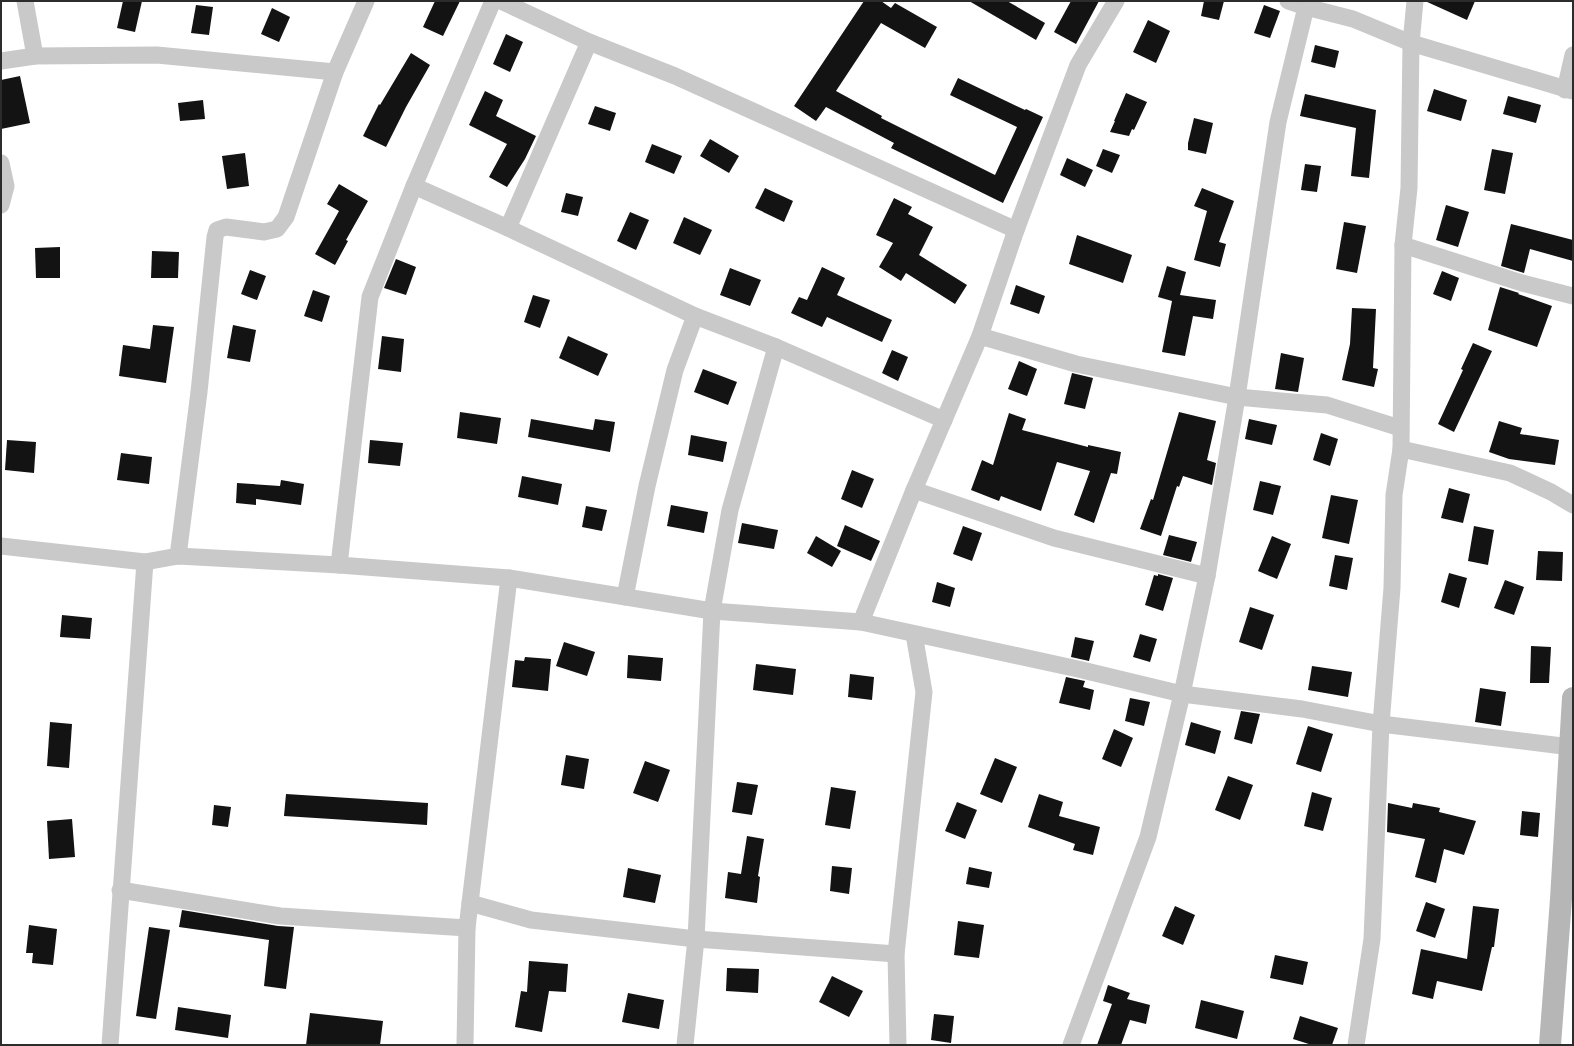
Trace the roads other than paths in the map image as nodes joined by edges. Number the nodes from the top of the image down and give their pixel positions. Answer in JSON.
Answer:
{"nodes":[{"id":1,"x":25,"y":1,"type":"edge"},
{"id":2,"x":366,"y":1,"type":"edge"},
{"id":3,"x":493,"y":1,"type":"edge"},
{"id":4,"x":501,"y":1,"type":"edge"},
{"id":5,"x":1116,"y":1,"type":"edge"},
{"id":6,"x":1288,"y":1,"type":"edge"},
{"id":7,"x":1415,"y":1,"type":"edge"},
{"id":8,"x":1306,"y":7,"type":"junction"},
{"id":9,"x":589,"y":42,"type":"junction"},
{"id":10,"x":1411,"y":43,"type":"junction"},
{"id":11,"x":1573,"y":55,"type":"edge"},
{"id":12,"x":35,"y":56,"type":"junction"},
{"id":13,"x":1,"y":61,"type":"edge"},
{"id":14,"x":335,"y":72,"type":"junction"},
{"id":15,"x":1569,"y":90,"type":"edge"},
{"id":16,"x":1,"y":163,"type":"edge"},
{"id":17,"x":414,"y":186,"type":"junction"},
{"id":18,"x":1,"y":205,"type":"edge"},
{"id":19,"x":508,"y":228,"type":"junction"},
{"id":20,"x":1016,"y":230,"type":"junction"},
{"id":21,"x":1403,"y":245,"type":"junction"},
{"id":22,"x":1573,"y":296,"type":"edge"},
{"id":23,"x":695,"y":316,"type":"junction"},
{"id":24,"x":980,"y":336,"type":"junction"},
{"id":25,"x":776,"y":347,"type":"junction"},
{"id":26,"x":1237,"y":397,"type":"junction"},
{"id":27,"x":944,"y":420,"type":"junction"},
{"id":28,"x":1400,"y":428,"type":"junction"},
{"id":29,"x":1401,"y":449,"type":"junction"},
{"id":30,"x":914,"y":490,"type":"junction"},
{"id":31,"x":1573,"y":506,"type":"edge"},
{"id":32,"x":1,"y":546,"type":"edge"},
{"id":33,"x":178,"y":556,"type":"junction"},
{"id":34,"x":145,"y":562,"type":"junction"},
{"id":35,"x":339,"y":566,"type":"junction"},
{"id":36,"x":1208,"y":576,"type":"junction"},
{"id":37,"x":508,"y":578,"type":"junction"},
{"id":38,"x":625,"y":597,"type":"junction"},
{"id":39,"x":712,"y":612,"type":"junction"},
{"id":40,"x":861,"y":622,"type":"junction"},
{"id":41,"x":914,"y":634,"type":"junction"},
{"id":42,"x":1182,"y":694,"type":"junction"},
{"id":43,"x":1573,"y":698,"type":"edge"},
{"id":44,"x":1382,"y":724,"type":"junction"},
{"id":45,"x":1571,"y":747,"type":"junction"},
{"id":46,"x":120,"y":890,"type":"junction"},
{"id":47,"x":470,"y":903,"type":"junction"},
{"id":48,"x":467,"y":928,"type":"junction"},
{"id":49,"x":696,"y":939,"type":"junction"},
{"id":50,"x":896,"y":954,"type":"junction"},
{"id":51,"x":110,"y":1045,"type":"edge"},
{"id":52,"x":465,"y":1045,"type":"edge"},
{"id":53,"x":685,"y":1045,"type":"edge"},
{"id":54,"x":898,"y":1045,"type":"edge"},
{"id":55,"x":1071,"y":1045,"type":"edge"},
{"id":56,"x":1356,"y":1045,"type":"edge"},
{"id":57,"x":1550,"y":1045,"type":"edge"}],
"edges":[{"from":1,"to":12,"type":"street"},
{"from":2,"to":14,"type":"street"},
{"from":3,"to":17,"type":"street"},
{"from":4,"to":9,"type":"street"},
{"from":5,"to":20,"type":"street"},
{"from":6,"to":8,"type":"street"},
{"from":7,"to":10,"type":"street"},
{"from":8,"to":10,"type":"street"},
{"from":8,"to":26,"type":"street"},
{"from":9,"to":19,"type":"street"},
{"from":9,"to":20,"type":"street"},
{"from":10,"to":15,"type":"street"},
{"from":10,"to":21,"type":"street"},
{"from":11,"to":15,"type":"street"},
{"from":12,"to":13,"type":"street"},
{"from":12,"to":14,"type":"street"},
{"from":14,"to":33,"type":"street"},
{"from":16,"to":18,"type":"street"},
{"from":17,"to":19,"type":"street"},
{"from":17,"to":35,"type":"street"},
{"from":19,"to":23,"type":"street"},
{"from":20,"to":24,"type":"street"},
{"from":21,"to":22,"type":"street"},
{"from":21,"to":28,"type":"street"},
{"from":23,"to":25,"type":"street"},
{"from":23,"to":38,"type":"street"},
{"from":24,"to":26,"type":"street"},
{"from":24,"to":27,"type":"street"},
{"from":25,"to":27,"type":"street"},
{"from":25,"to":39,"type":"street"},
{"from":26,"to":28,"type":"street"},
{"from":26,"to":36,"type":"street"},
{"from":27,"to":30,"type":"street"},
{"from":28,"to":29,"type":"street"},
{"from":29,"to":31,"type":"street"},
{"from":29,"to":44,"type":"street"},
{"from":30,"to":36,"type":"street"},
{"from":30,"to":40,"type":"street"},
{"from":32,"to":34,"type":"street"},
{"from":33,"to":34,"type":"street"},
{"from":33,"to":35,"type":"street"},
{"from":34,"to":46,"type":"street"},
{"from":35,"to":37,"type":"street"},
{"from":36,"to":42,"type":"street"},
{"from":37,"to":38,"type":"street"},
{"from":37,"to":47,"type":"street"},
{"from":38,"to":39,"type":"street"},
{"from":39,"to":40,"type":"street"},
{"from":39,"to":49,"type":"street"},
{"from":40,"to":41,"type":"street"},
{"from":41,"to":42,"type":"street"},
{"from":41,"to":50,"type":"street"},
{"from":42,"to":44,"type":"street"},
{"from":42,"to":55,"type":"street"},
{"from":43,"to":45,"type":"street"},
{"from":44,"to":45,"type":"street"},
{"from":44,"to":56,"type":"street"},
{"from":45,"to":57,"type":"street"},
{"from":46,"to":48,"type":"street"},
{"from":46,"to":51,"type":"street"},
{"from":47,"to":48,"type":"street"},
{"from":47,"to":49,"type":"street"},
{"from":48,"to":52,"type":"street"},
{"from":49,"to":50,"type":"street"},
{"from":49,"to":53,"type":"street"},
{"from":50,"to":54,"type":"street"}]}
